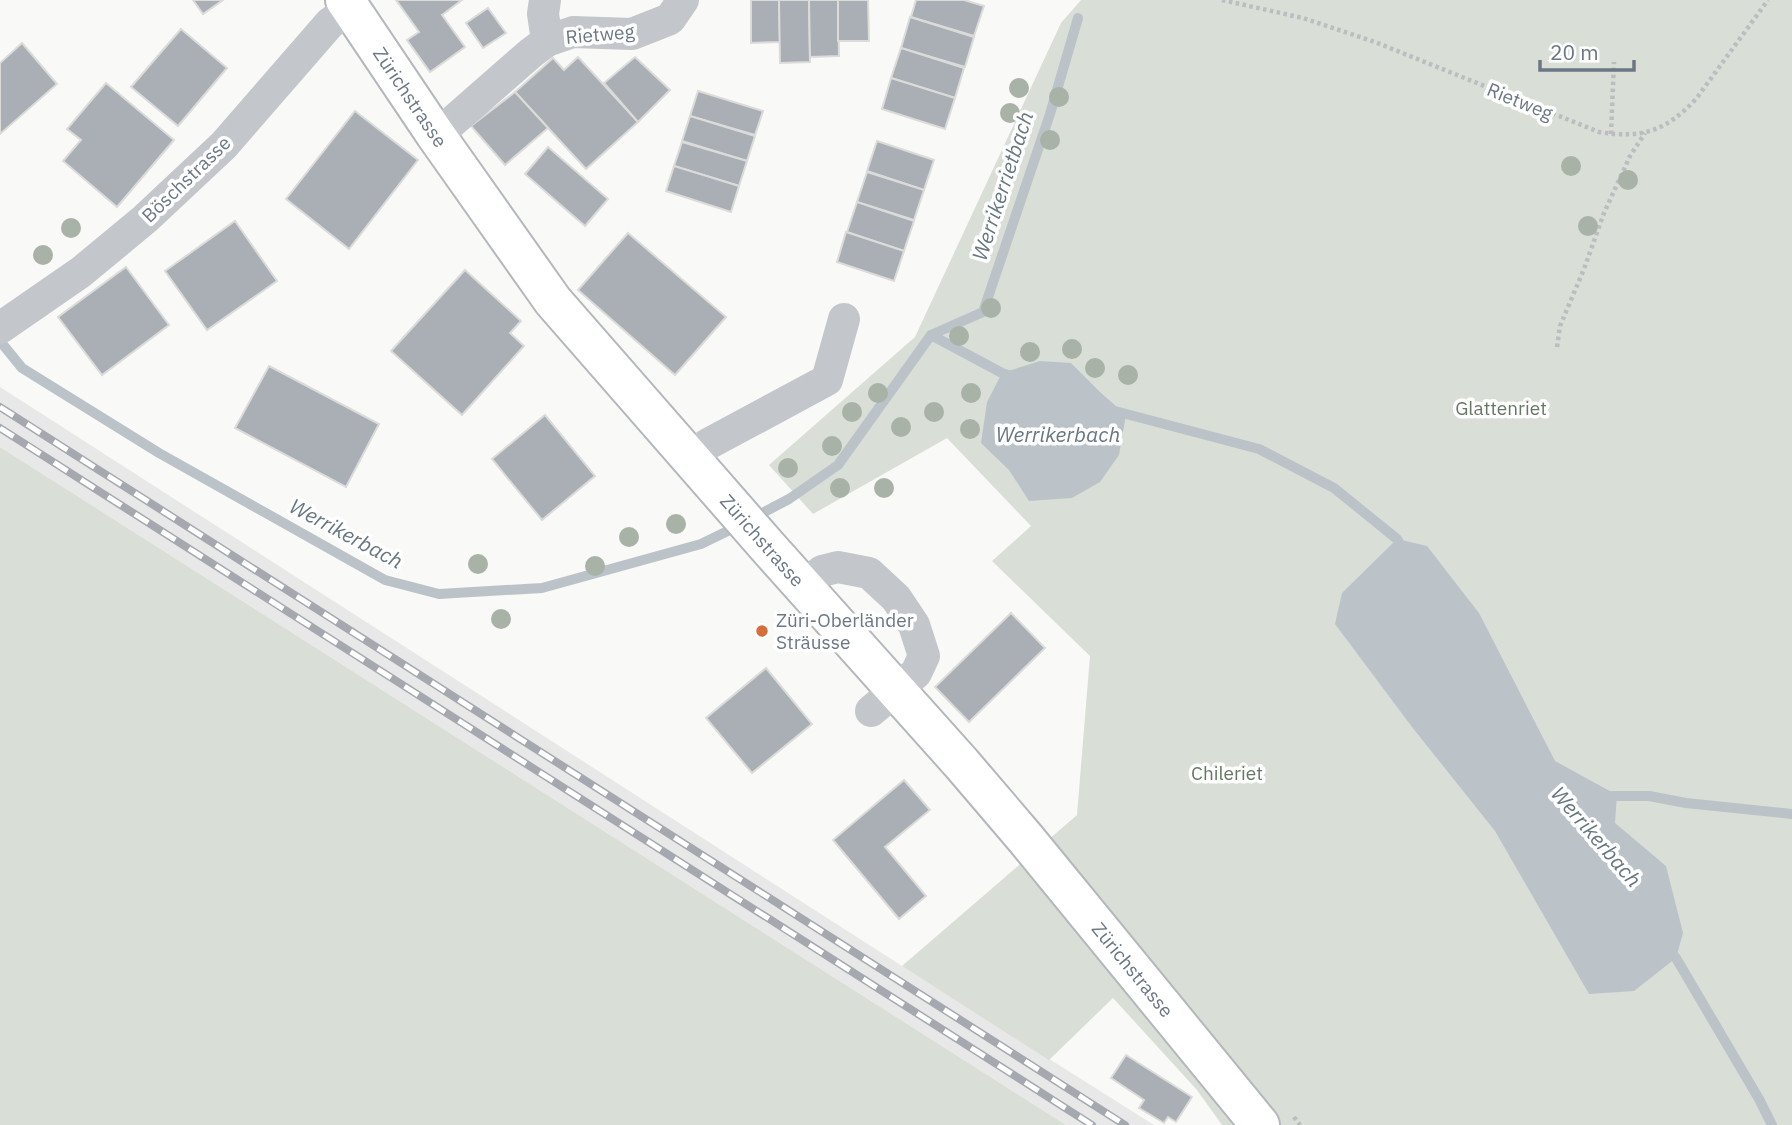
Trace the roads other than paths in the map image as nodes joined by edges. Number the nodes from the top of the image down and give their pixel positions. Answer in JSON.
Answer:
{"nodes":[{"id":1,"x":545,"y":0,"type":"edge"},
{"id":2,"x":683,"y":0,"type":"edge"},
{"id":3,"x":348,"y":4,"type":"edge"},
{"id":4,"x":547,"y":41,"type":"junction"},
{"id":5,"x":435,"y":134,"type":"junction"},
{"id":6,"x":844,"y":319,"type":"dead end"},
{"id":7,"x":5,"y":324,"type":"edge"},
{"id":8,"x":691,"y":457,"type":"junction"},
{"id":9,"x":803,"y":586,"type":"junction"},
{"id":10,"x":884,"y":700,"type":"junction"},
{"id":11,"x":1260,"y":1125,"type":"edge"}],
"edges":[{"from":1,"to":4,"type":"street","name":"Rietweg"},
{"from":2,"to":4,"type":"street","name":"Rietweg"},
{"from":3,"to":5,"type":"main road","name":"Zürichstrasse"},
{"from":3,"to":7,"type":"street","name":"Böschstrasse"},
{"from":4,"to":5,"type":"street","name":"Rietweg"},
{"from":5,"to":8,"type":"main road","name":"Zürichstrasse"},
{"from":6,"to":8,"type":"street"},
{"from":8,"to":9,"type":"main road","name":"Zürichstrasse"},
{"from":9,"to":10,"type":"main road","name":"Zürichstrasse"},
{"from":9,"to":10,"type":"street"},
{"from":10,"to":11,"type":"main road","name":"Zürichstrasse"}]}
